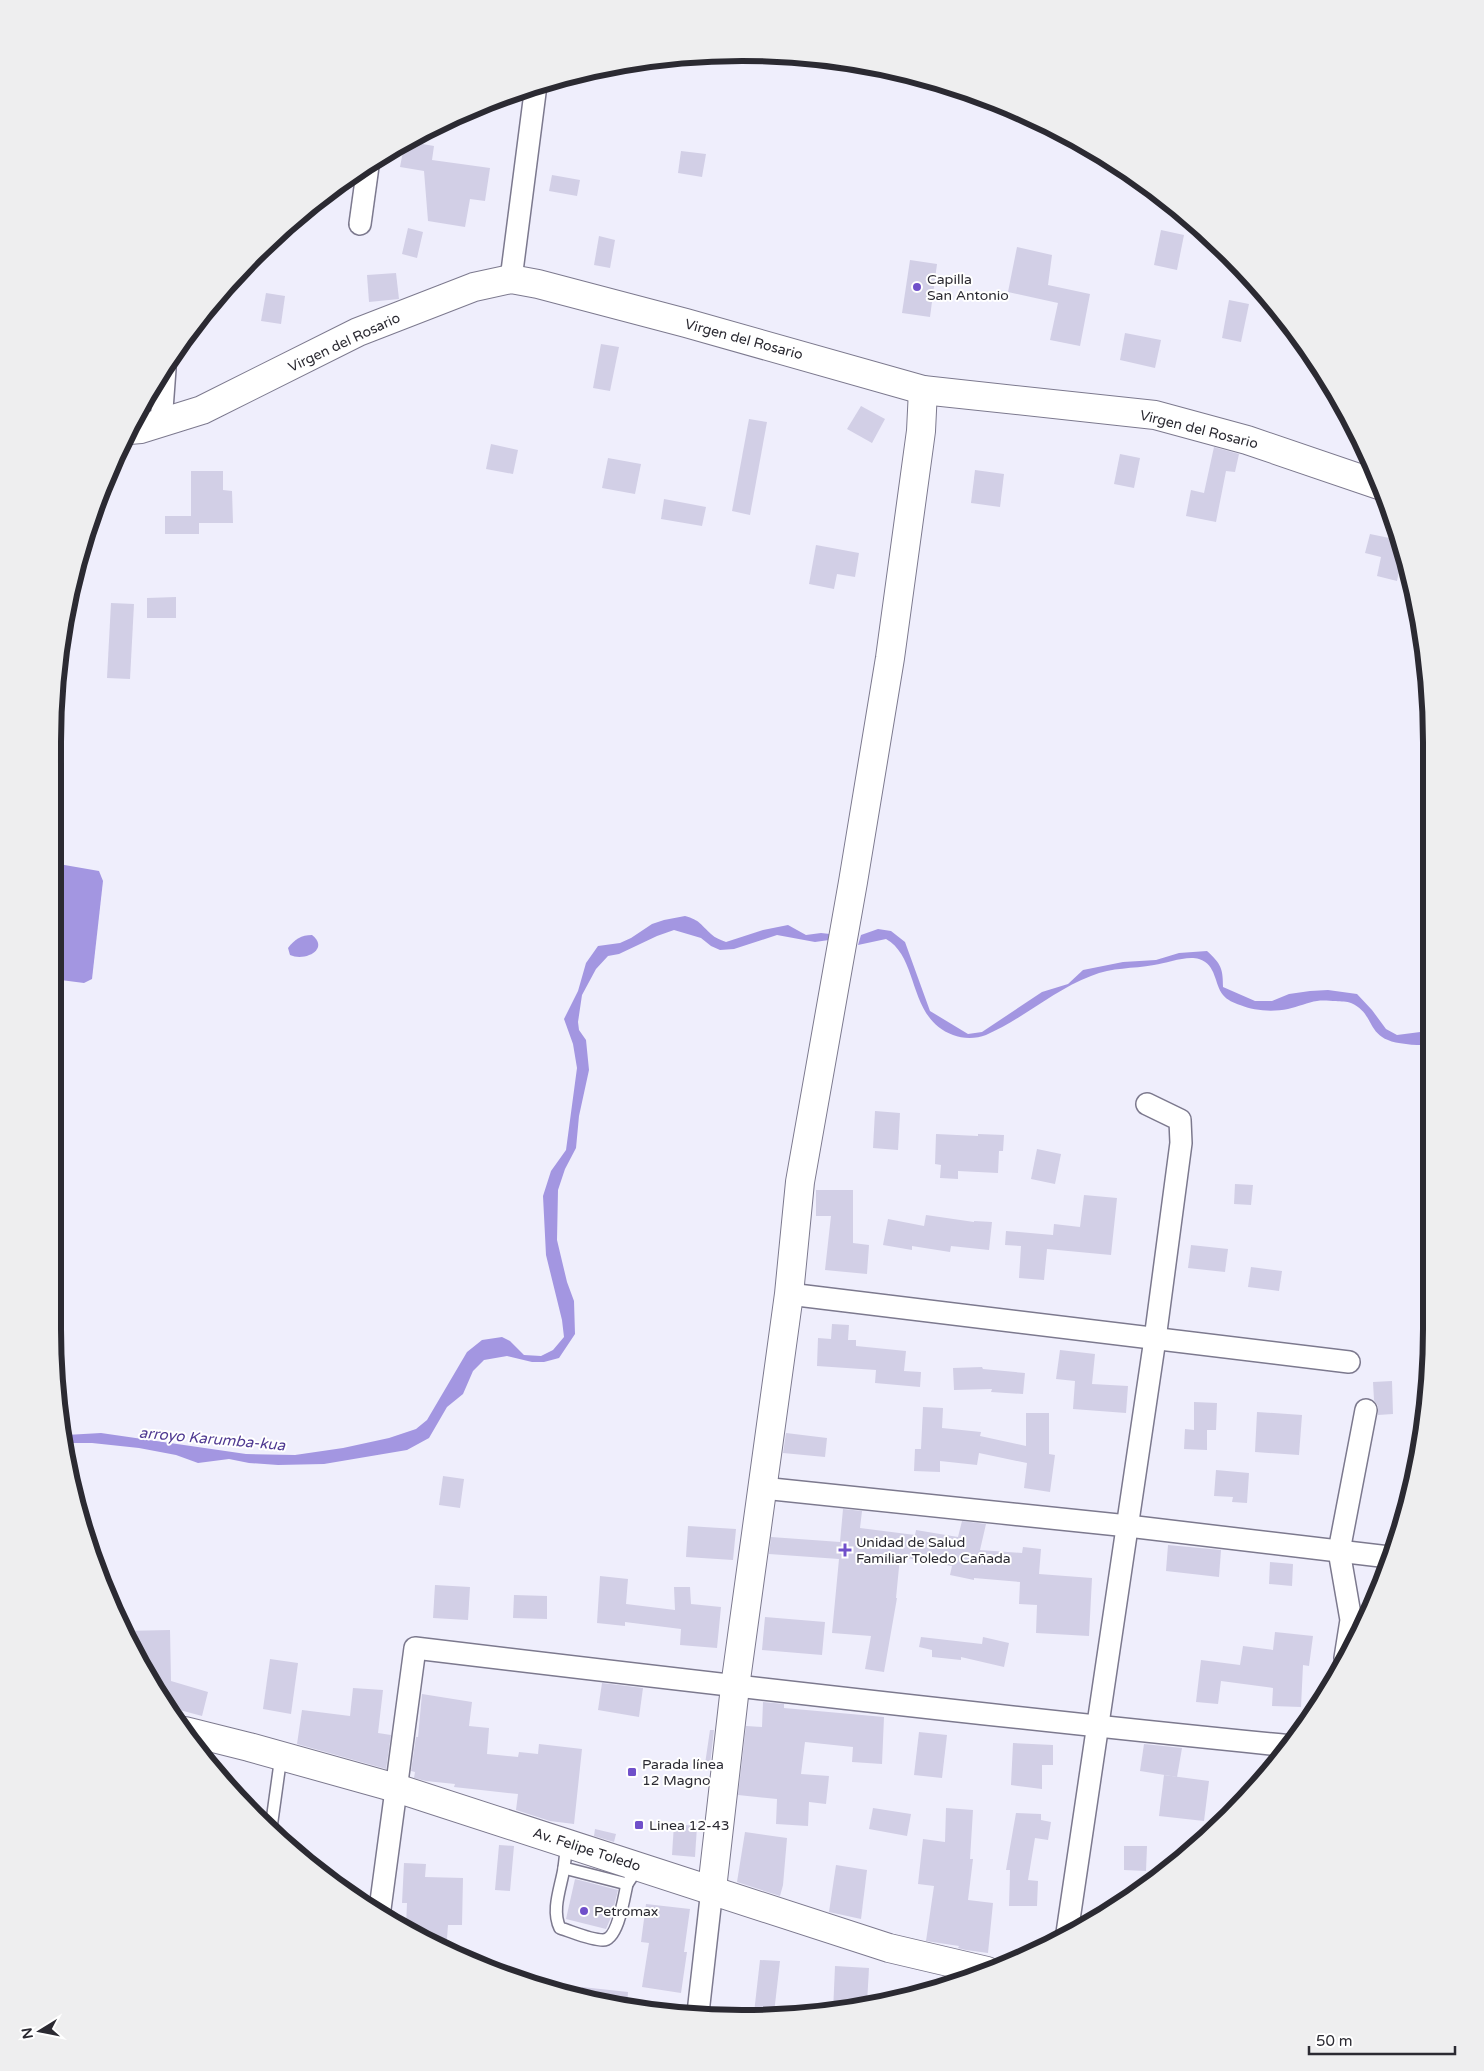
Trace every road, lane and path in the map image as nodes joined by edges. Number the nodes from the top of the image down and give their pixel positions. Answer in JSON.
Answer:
{"nodes":[{"id":1,"x":535,"y":93,"type":"edge"},
{"id":2,"x":367,"y":174,"type":"edge"},
{"id":3,"x":360,"y":224,"type":"dead end"},
{"id":4,"x":510,"y":279,"type":"junction"},
{"id":5,"x":164,"y":383,"type":"edge"},
{"id":6,"x":923,"y":390,"type":"junction"},
{"id":7,"x":161,"y":423,"type":"junction"},
{"id":8,"x":137,"y":429,"type":"edge"},
{"id":9,"x":1372,"y":482,"type":"edge"},
{"id":10,"x":1147,"y":1104,"type":"dead end"},
{"id":11,"x":789,"y":1294,"type":"junction"},
{"id":12,"x":1155,"y":1338,"type":"junction"},
{"id":13,"x":1348,"y":1362,"type":"dead end"},
{"id":14,"x":1366,"y":1410,"type":"dead end"},
{"id":15,"x":762,"y":1488,"type":"junction"},
{"id":16,"x":1128,"y":1526,"type":"junction"},
{"id":17,"x":1338,"y":1551,"type":"junction"},
{"id":18,"x":1384,"y":1556,"type":"edge"},
{"id":19,"x":1348,"y":1639,"type":"edge"},
{"id":20,"x":735,"y":1686,"type":"junction"},
{"id":21,"x":1098,"y":1726,"type":"junction"},
{"id":22,"x":195,"y":1733,"type":"edge"},
{"id":23,"x":1280,"y":1745,"type":"edge"},
{"id":24,"x":281,"y":1756,"type":"junction"},
{"id":25,"x":396,"y":1788,"type":"junction"},
{"id":26,"x":272,"y":1821,"type":"edge"},
{"id":27,"x":566,"y":1856,"type":"junction"},
{"id":28,"x":633,"y":1875,"type":"junction"},
{"id":29,"x":712,"y":1889,"type":"junction"},
{"id":30,"x":380,"y":1905,"type":"edge"},
{"id":31,"x":1068,"y":1927,"type":"edge"},
{"id":32,"x":975,"y":1968,"type":"edge"},
{"id":33,"x":699,"y":2008,"type":"edge"}],
"edges":[{"from":1,"to":4,"type":"street"},
{"from":2,"to":3,"type":"street"},
{"from":4,"to":6,"type":"street","name":"Virgen del Rosario"},
{"from":4,"to":7,"type":"street","name":"Virgen del Rosario"},
{"from":5,"to":7,"type":"street"},
{"from":6,"to":9,"type":"street","name":"Virgen del Rosario"},
{"from":6,"to":11,"type":"street"},
{"from":7,"to":8,"type":"street","name":"Virgen del Rosario"},
{"from":10,"to":12,"type":"street"},
{"from":11,"to":12,"type":"street"},
{"from":11,"to":15,"type":"street"},
{"from":12,"to":13,"type":"street"},
{"from":12,"to":16,"type":"street"},
{"from":14,"to":17,"type":"street"},
{"from":15,"to":16,"type":"street"},
{"from":15,"to":20,"type":"street"},
{"from":16,"to":17,"type":"street"},
{"from":16,"to":21,"type":"street"},
{"from":17,"to":18,"type":"street"},
{"from":17,"to":19,"type":"street"},
{"from":20,"to":21,"type":"street"},
{"from":20,"to":25,"type":"street"},
{"from":20,"to":29,"type":"street"},
{"from":21,"to":23,"type":"street"},
{"from":21,"to":31,"type":"street"},
{"from":22,"to":24,"type":"street","name":"Av. Felipe Toledo"},
{"from":24,"to":25,"type":"street","name":"Av. Felipe Toledo"},
{"from":24,"to":26,"type":"lane"},
{"from":25,"to":27,"type":"street","name":"Av. Felipe Toledo"},
{"from":25,"to":30,"type":"street"},
{"from":27,"to":28,"type":"street","name":"Av. Felipe Toledo"},
{"from":27,"to":28,"type":"lane"},
{"from":28,"to":29,"type":"street","name":"Av. Felipe Toledo"},
{"from":29,"to":32,"type":"street","name":"Av. Felipe Toledo"},
{"from":29,"to":33,"type":"street"}]}
